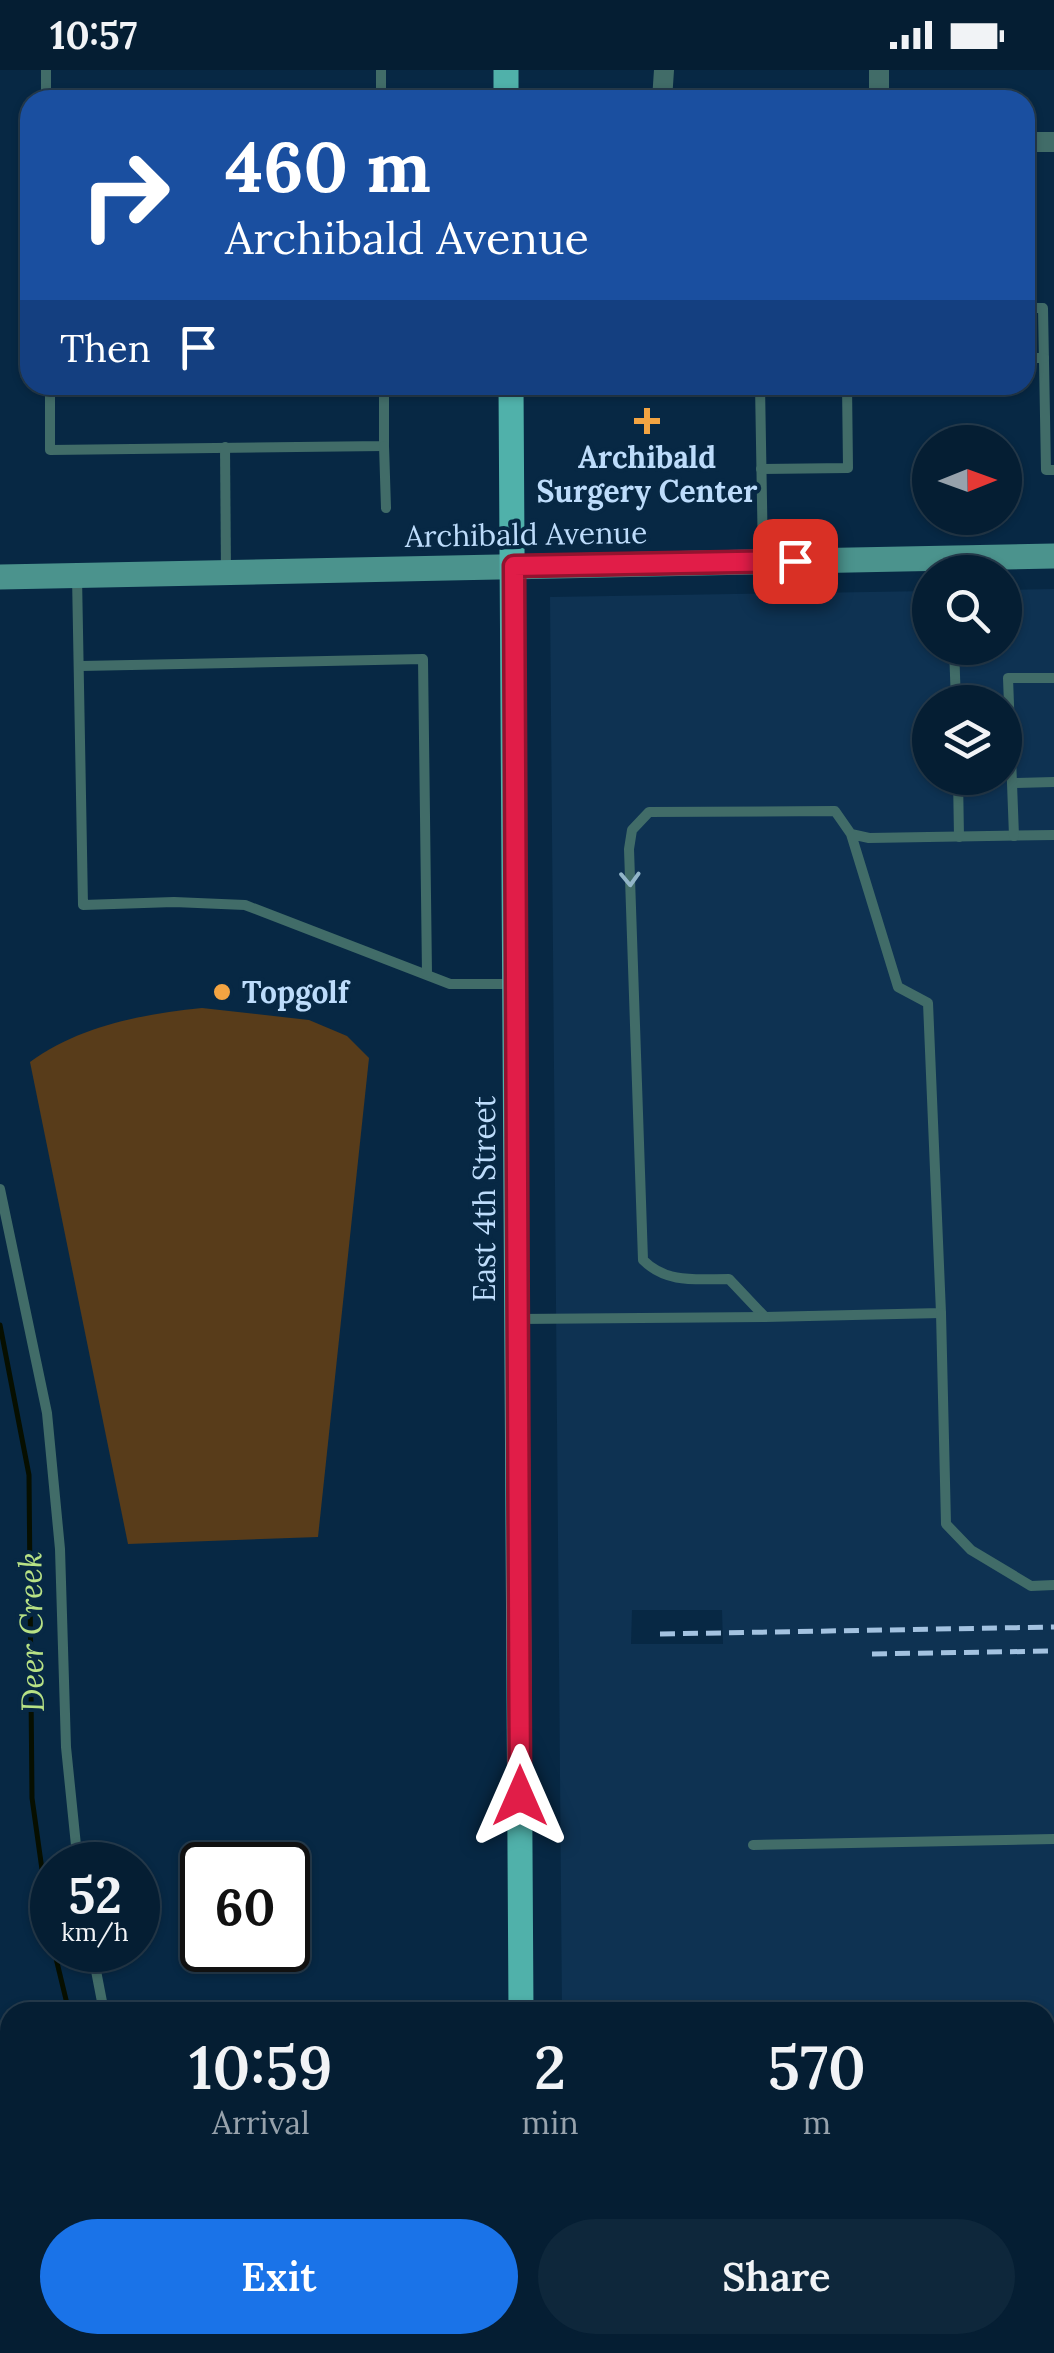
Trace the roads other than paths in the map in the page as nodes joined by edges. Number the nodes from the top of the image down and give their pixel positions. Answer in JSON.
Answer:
{"nodes":[{"id":1,"x":1048,"y":308,"type":"edge"},
{"id":2,"x":1035,"y":358,"type":"edge"},
{"id":3,"x":1044,"y":358,"type":"junction"},
{"id":4,"x":50,"y":395,"type":"edge"},
{"id":5,"x":384,"y":395,"type":"edge"},
{"id":6,"x":511,"y":395,"type":"edge"},
{"id":7,"x":760,"y":395,"type":"edge"},
{"id":8,"x":847,"y":395,"type":"edge"},
{"id":9,"x":384,"y":446,"type":"junction"},
{"id":10,"x":225,"y":447,"type":"junction"},
{"id":11,"x":761,"y":470,"type":"junction"},
{"id":12,"x":1054,"y":470,"type":"edge"},
{"id":13,"x":386,"y":508,"type":"dead end"},
{"id":14,"x":1054,"y":556,"type":"edge"},
{"id":15,"x":1022,"y":559,"type":"edge"},
{"id":16,"x":763,"y":562,"type":"junction"},
{"id":17,"x":912,"y":564,"type":"edge"},
{"id":18,"x":514,"y":566,"type":"junction"},
{"id":19,"x":226,"y":573,"type":"junction"},
{"id":20,"x":77,"y":576,"type":"junction"},
{"id":21,"x":0,"y":577,"type":"edge"},
{"id":22,"x":81,"y":666,"type":"junction"},
{"id":23,"x":1054,"y":678,"type":"edge"},
{"id":24,"x":1008,"y":685,"type":"edge"},
{"id":25,"x":1054,"y":782,"type":"edge"},
{"id":26,"x":1022,"y":783,"type":"edge"},
{"id":27,"x":958,"y":795,"type":"edge"},
{"id":28,"x":1012,"y":795,"type":"edge"},
{"id":29,"x":851,"y":834,"type":"junction"},
{"id":30,"x":1054,"y":835,"type":"edge"},
{"id":31,"x":1014,"y":836,"type":"junction"},
{"id":32,"x":959,"y":837,"type":"junction"},
{"id":33,"x":427,"y":974,"type":"junction"},
{"id":34,"x":515,"y":984,"type":"junction"},
{"id":35,"x":0,"y":1189,"type":"edge"},
{"id":36,"x":941,"y":1312,"type":"junction"},
{"id":37,"x":765,"y":1317,"type":"junction"},
{"id":38,"x":517,"y":1318,"type":"junction"},
{"id":39,"x":1054,"y":1586,"type":"edge"},
{"id":40,"x":1054,"y":1840,"type":"edge"},
{"id":41,"x":76,"y":1842,"type":"edge"},
{"id":42,"x":753,"y":1845,"type":"dead end"},
{"id":43,"x":96,"y":1972,"type":"edge"},
{"id":44,"x":102,"y":2002,"type":"edge"},
{"id":45,"x":521,"y":2002,"type":"edge"}],
"edges":[{"from":1,"to":3,"type":"lane"},
{"from":2,"to":3,"type":"lane"},
{"from":3,"to":12,"type":"lane"},
{"from":4,"to":10,"type":"lane"},
{"from":5,"to":9,"type":"lane"},
{"from":6,"to":18,"type":"main road","name":"East 4th Street"},
{"from":7,"to":11,"type":"lane"},
{"from":8,"to":11,"type":"lane"},
{"from":9,"to":10,"type":"lane"},
{"from":9,"to":13,"type":"lane"},
{"from":10,"to":19,"type":"lane"},
{"from":11,"to":16,"type":"lane"},
{"from":14,"to":15,"type":"main road","name":"Archibald Avenue"},
{"from":16,"to":17,"type":"main road","name":"Archibald Avenue"},
{"from":16,"to":18,"type":"main road","name":"Archibald Avenue"},
{"from":18,"to":19,"type":"main road","name":"Archibald Avenue"},
{"from":18,"to":34,"type":"main road","name":"East 4th Street"},
{"from":19,"to":20,"type":"main road","name":"Archibald Avenue"},
{"from":20,"to":21,"type":"main road","name":"Archibald Avenue"},
{"from":20,"to":22,"type":"lane"},
{"from":22,"to":33,"type":"lane"},
{"from":22,"to":33,"type":"lane"},
{"from":23,"to":24,"type":"lane"},
{"from":25,"to":26,"type":"lane"},
{"from":27,"to":32,"type":"lane"},
{"from":28,"to":31,"type":"lane"},
{"from":29,"to":32,"type":"lane"},
{"from":29,"to":36,"type":"lane"},
{"from":29,"to":37,"type":"lane","one_way":true},
{"from":30,"to":31,"type":"lane"},
{"from":31,"to":32,"type":"lane"},
{"from":33,"to":34,"type":"lane"},
{"from":34,"to":38,"type":"main road","name":"East 4th Street"},
{"from":35,"to":41,"type":"lane"},
{"from":36,"to":37,"type":"lane"},
{"from":36,"to":39,"type":"lane"},
{"from":37,"to":38,"type":"lane"},
{"from":38,"to":45,"type":"main road","name":"East 4th Street"},
{"from":40,"to":42,"type":"lane"},
{"from":43,"to":44,"type":"lane"}]}
